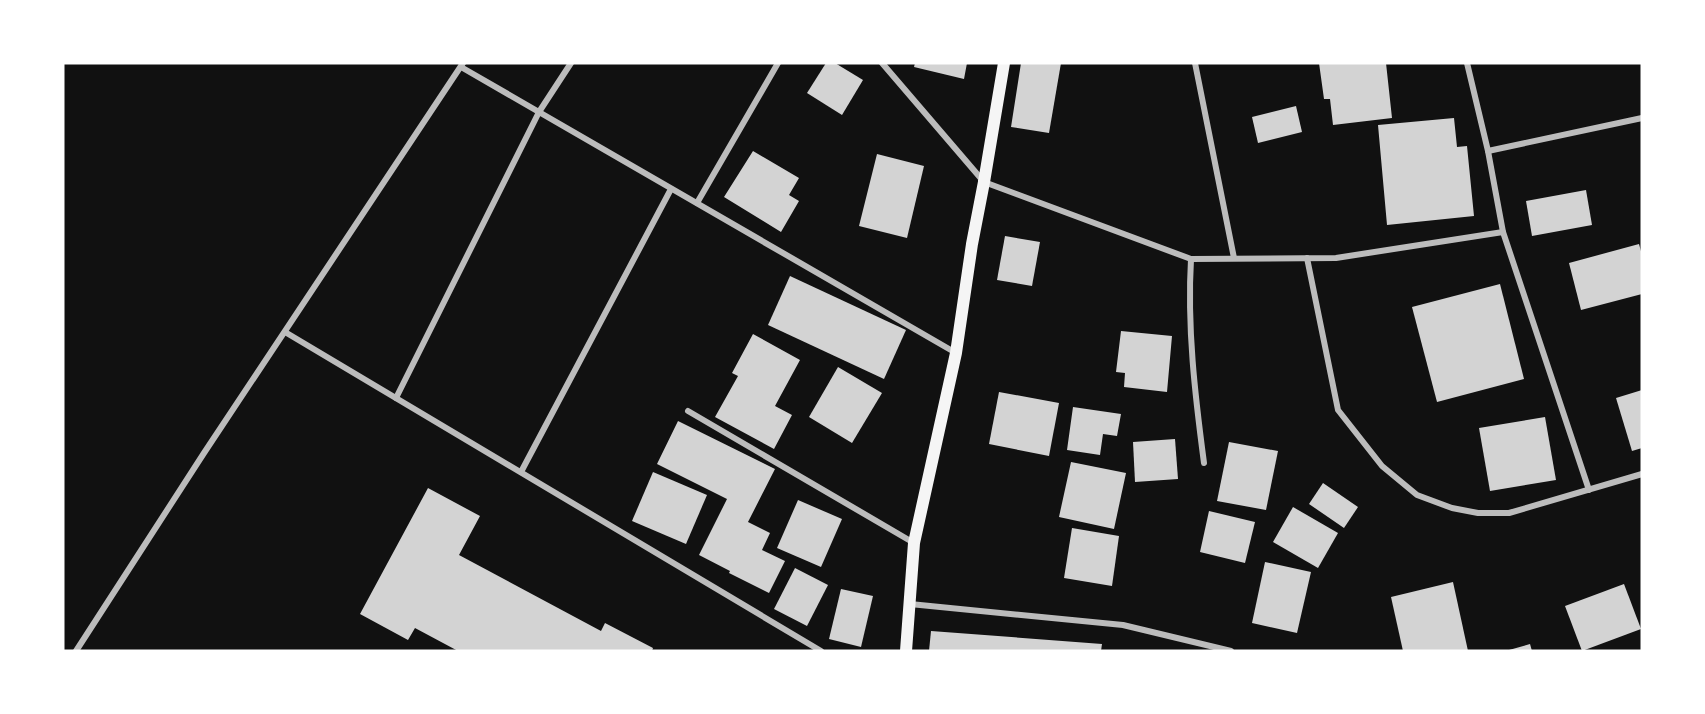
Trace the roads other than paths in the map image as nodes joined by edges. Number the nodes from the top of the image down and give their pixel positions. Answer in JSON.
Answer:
{"nodes":[{"id":1,"x":571,"y":63,"type":"edge"},
{"id":2,"x":778,"y":63,"type":"edge"},
{"id":3,"x":882,"y":63,"type":"edge"},
{"id":4,"x":1004,"y":63,"type":"edge"},
{"id":5,"x":1195,"y":63,"type":"edge"},
{"id":6,"x":1467,"y":63,"type":"edge"},
{"id":7,"x":462,"y":65,"type":"edge"},
{"id":8,"x":539,"y":112,"type":"junction"},
{"id":9,"x":1642,"y":118,"type":"edge"},
{"id":10,"x":1488,"y":151,"type":"junction"},
{"id":11,"x":984,"y":182,"type":"junction"},
{"id":12,"x":671,"y":189,"type":"junction"},
{"id":13,"x":697,"y":203,"type":"junction"},
{"id":14,"x":1503,"y":232,"type":"junction"},
{"id":15,"x":1234,"y":258,"type":"junction"},
{"id":16,"x":1307,"y":258,"type":"junction"},
{"id":17,"x":1191,"y":259,"type":"junction"},
{"id":18,"x":285,"y":332,"type":"junction"},
{"id":19,"x":956,"y":354,"type":"junction"},
{"id":20,"x":396,"y":398,"type":"junction"},
{"id":21,"x":688,"y":411,"type":"dead end"},
{"id":22,"x":1204,"y":463,"type":"dead end"},
{"id":23,"x":520,"y":472,"type":"junction"},
{"id":24,"x":1642,"y":474,"type":"edge"},
{"id":25,"x":1589,"y":490,"type":"junction"},
{"id":26,"x":914,"y":543,"type":"junction"},
{"id":27,"x":909,"y":604,"type":"junction"},
{"id":28,"x":76,"y":651,"type":"edge"},
{"id":29,"x":821,"y":651,"type":"edge"},
{"id":30,"x":906,"y":651,"type":"edge"},
{"id":31,"x":1231,"y":651,"type":"edge"}],
"edges":[{"from":1,"to":8,"type":"street"},
{"from":2,"to":13,"type":"street"},
{"from":3,"to":11,"type":"street"},
{"from":4,"to":11,"type":"main road"},
{"from":5,"to":15,"type":"street"},
{"from":6,"to":10,"type":"street"},
{"from":7,"to":8,"type":"street"},
{"from":7,"to":18,"type":"street"},
{"from":8,"to":12,"type":"street"},
{"from":8,"to":20,"type":"street"},
{"from":9,"to":10,"type":"street"},
{"from":10,"to":14,"type":"street"},
{"from":11,"to":17,"type":"street"},
{"from":11,"to":19,"type":"main road"},
{"from":12,"to":13,"type":"street"},
{"from":12,"to":23,"type":"street"},
{"from":13,"to":19,"type":"street"},
{"from":14,"to":16,"type":"street"},
{"from":14,"to":25,"type":"street"},
{"from":15,"to":16,"type":"street"},
{"from":15,"to":17,"type":"street"},
{"from":16,"to":25,"type":"street"},
{"from":17,"to":22,"type":"street"},
{"from":18,"to":20,"type":"street"},
{"from":18,"to":28,"type":"street"},
{"from":19,"to":26,"type":"main road"},
{"from":20,"to":23,"type":"street"},
{"from":21,"to":26,"type":"street"},
{"from":23,"to":29,"type":"street"},
{"from":24,"to":25,"type":"street"},
{"from":26,"to":27,"type":"main road"},
{"from":27,"to":30,"type":"main road"},
{"from":27,"to":31,"type":"street"}]}
